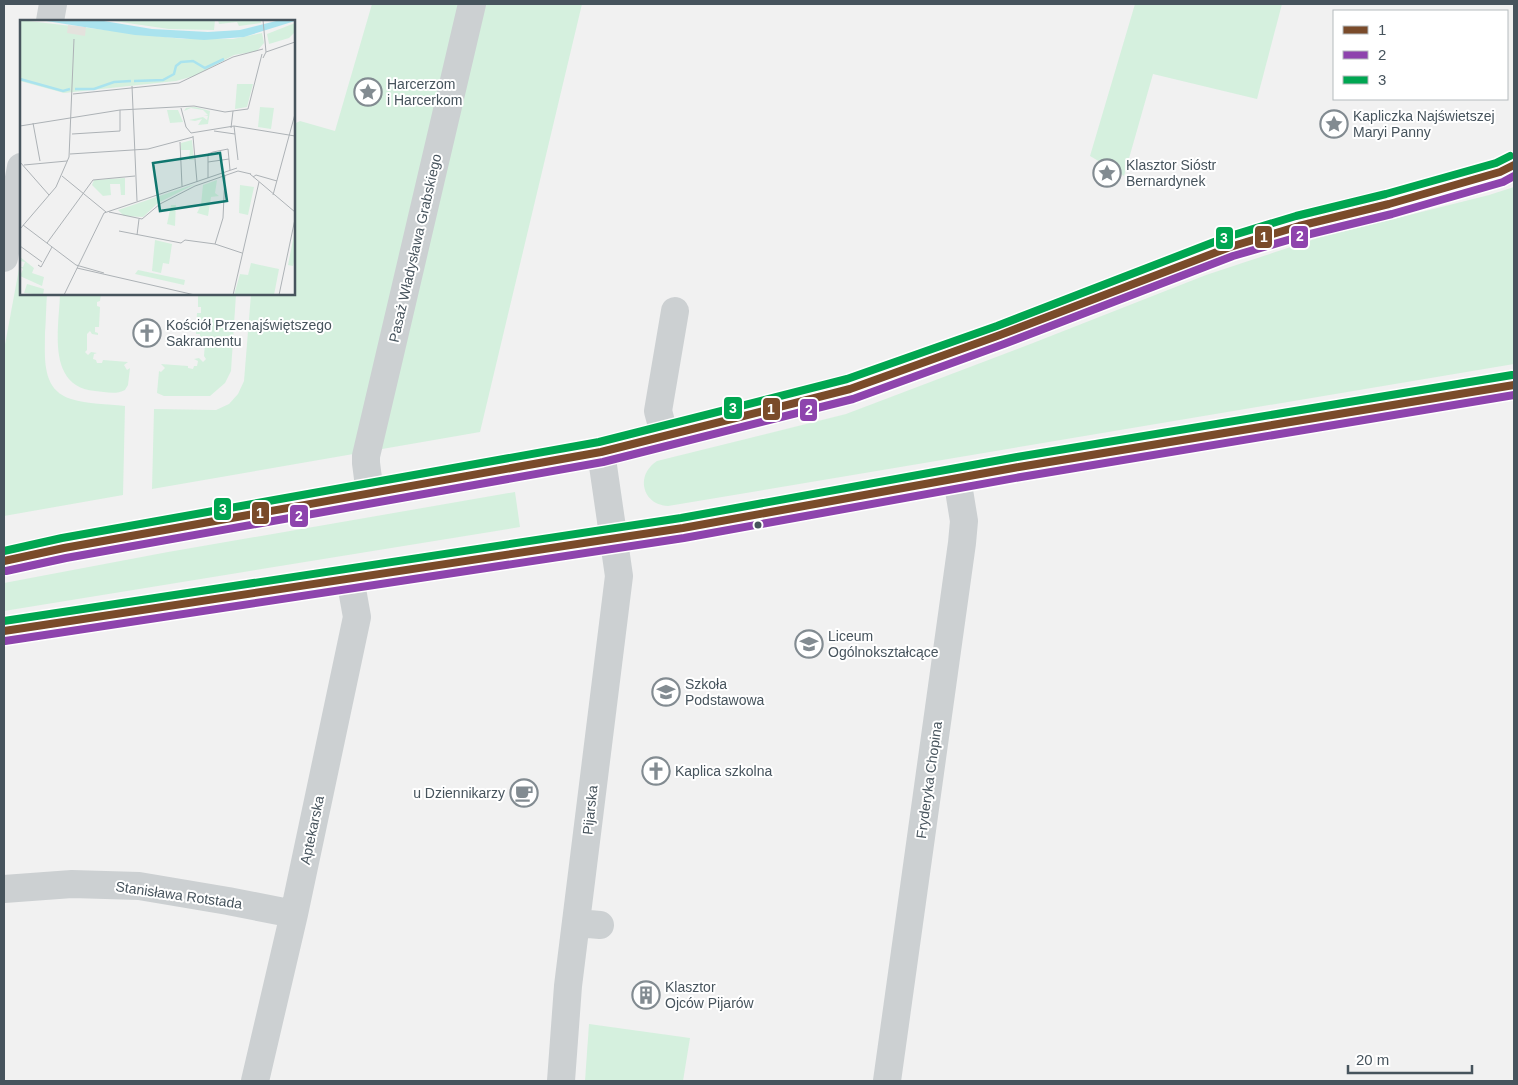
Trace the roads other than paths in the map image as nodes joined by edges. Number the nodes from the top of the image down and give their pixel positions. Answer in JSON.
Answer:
{"nodes":[{"id":1,"x":53,"y":4,"type":"edge"},
{"id":2,"x":472,"y":4,"type":"edge"},
{"id":3,"x":50,"y":20,"type":"edge"},
{"id":4,"x":1514,"y":165,"type":"edge"},
{"id":5,"x":20,"y":172,"type":"edge"},
{"id":6,"x":4,"y":258,"type":"edge"},
{"id":7,"x":675,"y":311,"type":"dead end"},
{"id":8,"x":1514,"y":385,"type":"edge"},
{"id":9,"x":665,"y":437,"type":"junction"},
{"id":10,"x":601,"y":452,"type":"junction"},
{"id":11,"x":957,"y":478,"type":"junction"},
{"id":12,"x":370,"y":494,"type":"junction"},
{"id":13,"x":614,"y":539,"type":"junction"},
{"id":14,"x":4,"y":561,"type":"edge"},
{"id":15,"x":350,"y":578,"type":"junction"},
{"id":16,"x":4,"y":632,"type":"edge"},
{"id":17,"x":4,"y":890,"type":"edge"},
{"id":18,"x":294,"y":914,"type":"junction"},
{"id":19,"x":255,"y":1081,"type":"edge"},
{"id":20,"x":561,"y":1081,"type":"edge"},
{"id":21,"x":887,"y":1081,"type":"edge"}],
"edges":[{"from":1,"to":3,"type":"street"},
{"from":2,"to":12,"type":"street","name":"Pasaż Władysława Grabskiego"},
{"from":4,"to":9,"type":"street"},
{"from":5,"to":6,"type":"street"},
{"from":7,"to":9,"type":"street"},
{"from":8,"to":11,"type":"street"},
{"from":9,"to":10,"type":"street"},
{"from":10,"to":12,"type":"street"},
{"from":10,"to":13,"type":"street","name":"Pijarska"},
{"from":11,"to":13,"type":"street"},
{"from":11,"to":21,"type":"street","name":"Fryderyka Chopina"},
{"from":12,"to":14,"type":"street"},
{"from":13,"to":15,"type":"street"},
{"from":13,"to":20,"type":"street","name":"Pijarska"},
{"from":15,"to":16,"type":"street"},
{"from":15,"to":18,"type":"street","name":"Aptekarska"},
{"from":17,"to":18,"type":"street","name":"Stanisława Rotstada"},
{"from":18,"to":19,"type":"street","name":"Aptekarska"}]}
